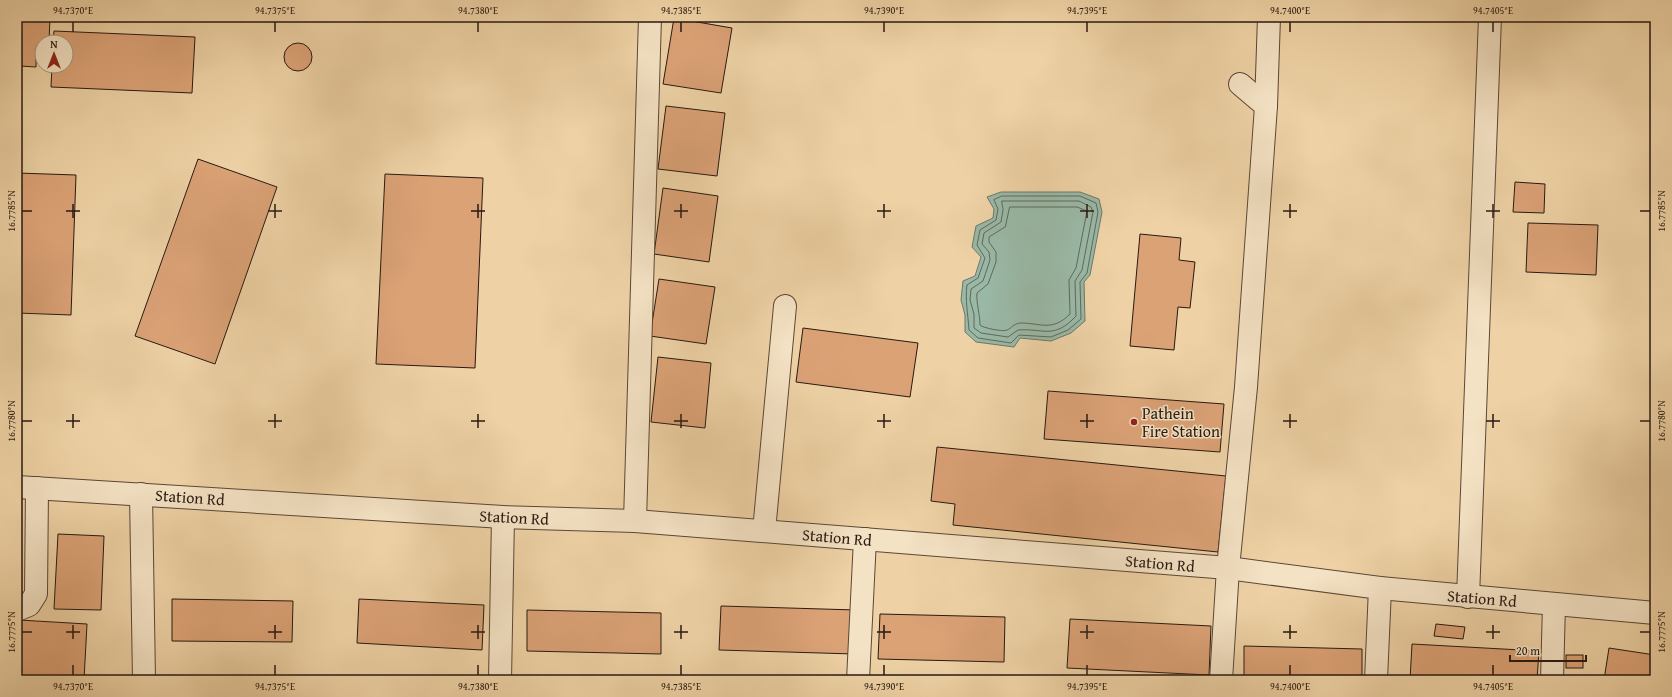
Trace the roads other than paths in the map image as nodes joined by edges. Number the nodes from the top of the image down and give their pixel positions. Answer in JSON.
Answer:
{"nodes":[{"id":1,"x":650,"y":17,"type":"edge"},
{"id":2,"x":1268,"y":17,"type":"edge"},
{"id":3,"x":1490,"y":17,"type":"edge"},
{"id":4,"x":1240,"y":84,"type":"dead end"},
{"id":5,"x":1266,"y":106,"type":"junction"},
{"id":6,"x":786,"y":306,"type":"dead end"},
{"id":7,"x":27,"y":488,"type":"edge"},
{"id":8,"x":141,"y":494,"type":"junction"},
{"id":9,"x":504,"y":517,"type":"junction"},
{"id":10,"x":635,"y":521,"type":"junction"},
{"id":11,"x":764,"y":531,"type":"junction"},
{"id":12,"x":865,"y":539,"type":"junction"},
{"id":13,"x":1228,"y":568,"type":"junction"},
{"id":14,"x":1380,"y":588,"type":"junction"},
{"id":15,"x":1468,"y":597,"type":"junction"},
{"id":16,"x":1554,"y":604,"type":"junction"},
{"id":17,"x":17,"y":610,"type":"edge"},
{"id":18,"x":1655,"y":613,"type":"edge"},
{"id":19,"x":144,"y":680,"type":"edge"},
{"id":20,"x":500,"y":680,"type":"edge"},
{"id":21,"x":858,"y":680,"type":"edge"},
{"id":22,"x":1221,"y":680,"type":"edge"},
{"id":23,"x":1376,"y":680,"type":"edge"},
{"id":24,"x":1552,"y":680,"type":"edge"}],
"edges":[{"from":1,"to":10,"type":"street"},
{"from":2,"to":5,"type":"street"},
{"from":3,"to":15,"type":"street"},
{"from":4,"to":5,"type":"street"},
{"from":5,"to":13,"type":"street"},
{"from":6,"to":11,"type":"street"},
{"from":7,"to":8,"type":"street","name":"Station Rd"},
{"from":7,"to":17,"type":"street"},
{"from":8,"to":9,"type":"street","name":"Station Rd"},
{"from":8,"to":19,"type":"street"},
{"from":9,"to":10,"type":"street","name":"Station Rd"},
{"from":9,"to":20,"type":"street"},
{"from":10,"to":11,"type":"street","name":"Station Rd"},
{"from":11,"to":12,"type":"street","name":"Station Rd"},
{"from":12,"to":13,"type":"street","name":"Station Rd"},
{"from":12,"to":21,"type":"street"},
{"from":13,"to":14,"type":"street","name":"Station Rd"},
{"from":13,"to":22,"type":"street"},
{"from":14,"to":15,"type":"street","name":"Station Rd"},
{"from":14,"to":23,"type":"street"},
{"from":15,"to":16,"type":"street","name":"Station Rd"},
{"from":16,"to":18,"type":"street","name":"Station Rd"},
{"from":16,"to":24,"type":"street"}]}
